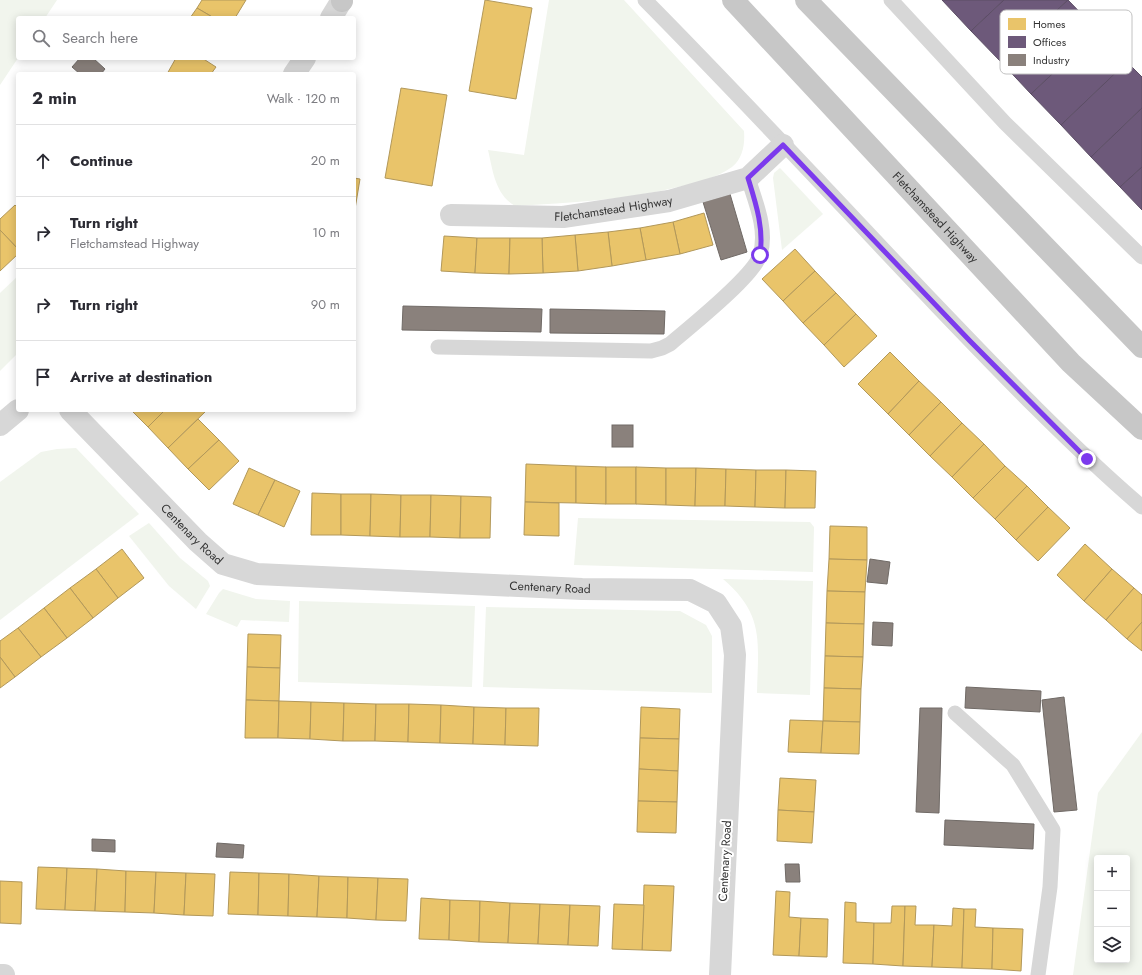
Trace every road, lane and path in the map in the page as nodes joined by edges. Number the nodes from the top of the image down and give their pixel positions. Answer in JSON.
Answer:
{"nodes":[{"id":1,"x":645,"y":0,"type":"edge"},
{"id":2,"x":733,"y":0,"type":"edge"},
{"id":3,"x":806,"y":0,"type":"edge"},
{"id":4,"x":891,"y":0,"type":"edge"},
{"id":5,"x":303,"y":60,"type":"edge"},
{"id":6,"x":295,"y":72,"type":"edge"},
{"id":7,"x":783,"y":145,"type":"junction"},
{"id":8,"x":748,"y":178,"type":"junction"},
{"id":9,"x":451,"y":215,"type":"dead end"},
{"id":10,"x":1142,"y":257,"type":"edge"},
{"id":11,"x":438,"y":347,"type":"dead end"},
{"id":12,"x":1142,"y":347,"type":"edge"},
{"id":13,"x":16,"y":412,"type":"edge"},
{"id":14,"x":72,"y":412,"type":"edge"},
{"id":15,"x":0,"y":425,"type":"edge"},
{"id":16,"x":1142,"y":429,"type":"edge"},
{"id":17,"x":1142,"y":507,"type":"edge"},
{"id":18,"x":955,"y":713,"type":"dead end"},
{"id":19,"x":0,"y":975,"type":"edge"},
{"id":20,"x":4,"y":975,"type":"edge"},
{"id":21,"x":720,"y":975,"type":"edge"},
{"id":22,"x":1038,"y":975,"type":"edge"}],
"edges":[{"from":1,"to":7,"type":"lane"},
{"from":2,"to":16,"type":"highway","name":"Fletchamstead Highway"},
{"from":3,"to":12,"type":"highway"},
{"from":4,"to":10,"type":"lane"},
{"from":5,"to":6,"type":"street"},
{"from":7,"to":8,"type":"street","name":"Fletchamstead Highway"},
{"from":7,"to":17,"type":"lane"},
{"from":8,"to":9,"type":"street","name":"Fletchamstead Highway"},
{"from":8,"to":11,"type":"lane"},
{"from":13,"to":15,"type":"street"},
{"from":14,"to":21,"type":"street","name":"Centenary Road"},
{"from":18,"to":22,"type":"lane"},
{"from":19,"to":20,"type":"street"}]}
